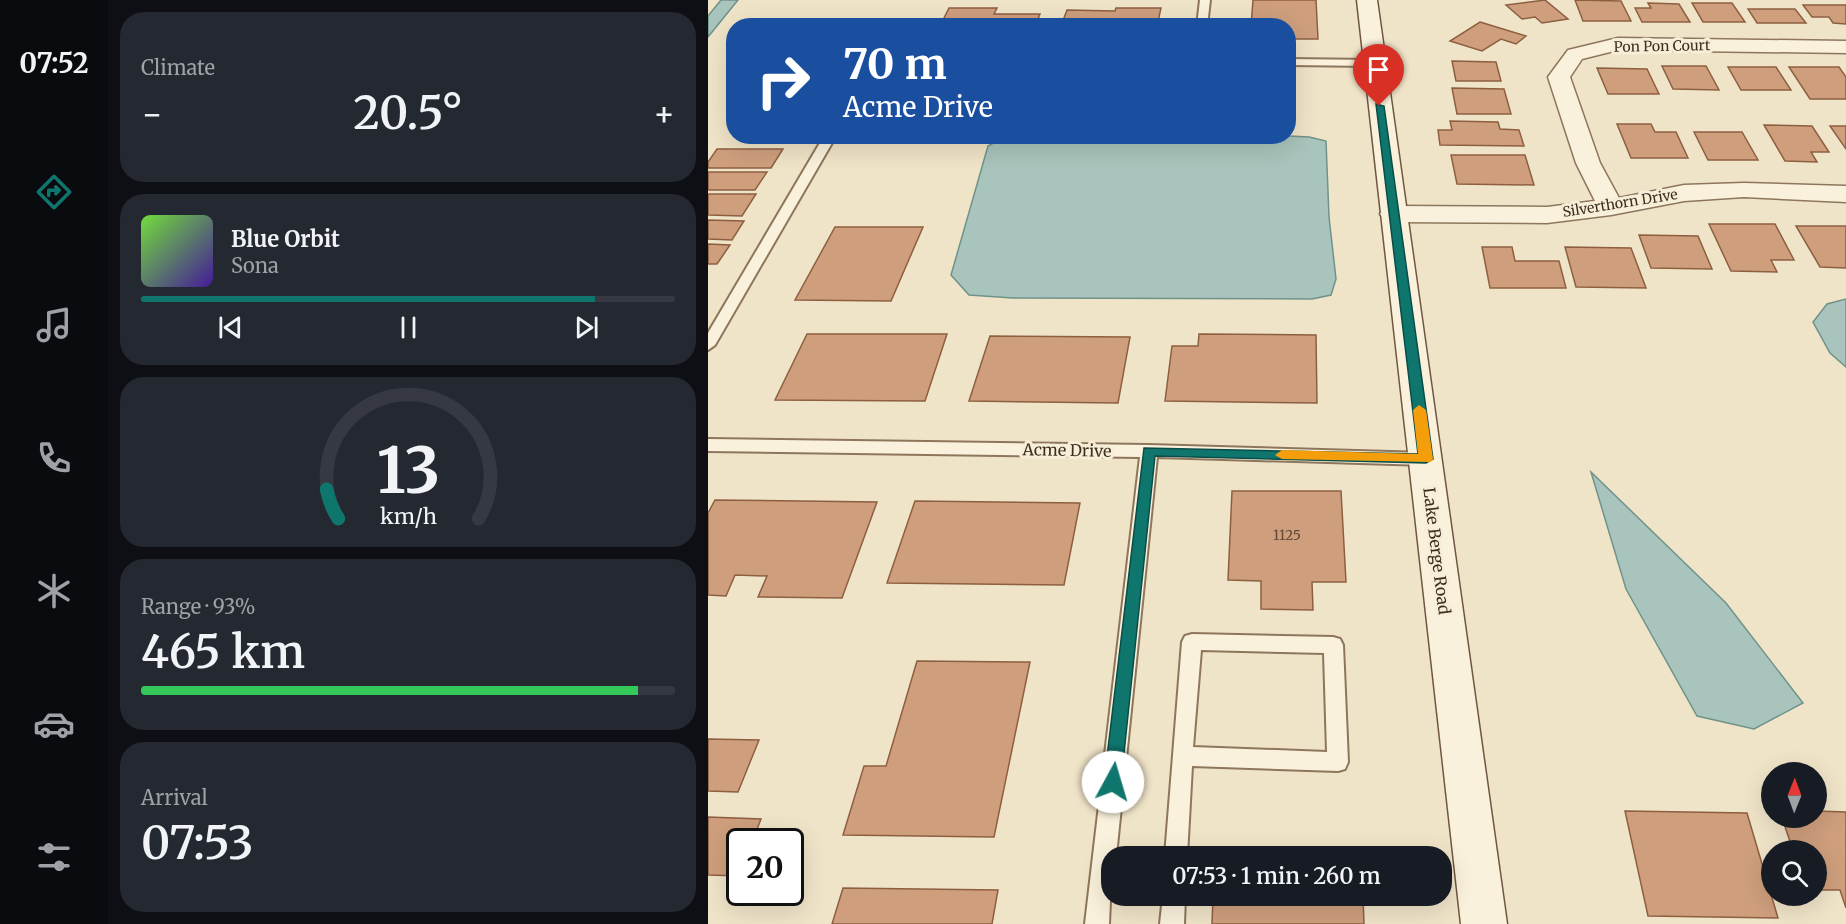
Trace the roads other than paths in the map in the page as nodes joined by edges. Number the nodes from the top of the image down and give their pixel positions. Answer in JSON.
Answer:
{"nodes":[{"id":1,"x":1205,"y":0,"type":"edge"},
{"id":2,"x":1367,"y":0,"type":"edge"},
{"id":3,"x":1203,"y":18,"type":"edge"},
{"id":4,"x":1846,"y":47,"type":"edge"},
{"id":5,"x":1296,"y":62,"type":"edge"},
{"id":6,"x":1374,"y":63,"type":"junction"},
{"id":7,"x":825,"y":144,"type":"edge"},
{"id":8,"x":1846,"y":194,"type":"edge"},
{"id":9,"x":1611,"y":207,"type":"junction"},
{"id":10,"x":1393,"y":214,"type":"junction"},
{"id":11,"x":708,"y":345,"type":"edge"},
{"id":12,"x":708,"y":445,"type":"edge"},
{"id":13,"x":1149,"y":451,"type":"junction"},
{"id":14,"x":1426,"y":459,"type":"junction"},
{"id":15,"x":1182,"y":756,"type":"junction"},
{"id":16,"x":1177,"y":846,"type":"edge"},
{"id":17,"x":1173,"y":906,"type":"edge"},
{"id":18,"x":1097,"y":924,"type":"edge"},
{"id":19,"x":1172,"y":924,"type":"edge"},
{"id":20,"x":1484,"y":924,"type":"edge"}],
"edges":[{"from":1,"to":3,"type":"lane"},
{"from":2,"to":6,"type":"street","name":"Lake Berge Road"},
{"from":4,"to":9,"type":"street","name":"Pon Pon Court"},
{"from":5,"to":6,"type":"lane"},
{"from":6,"to":10,"type":"street","name":"Lake Berge Road"},
{"from":7,"to":11,"type":"lane"},
{"from":8,"to":9,"type":"street","name":"Silverthorn Drive"},
{"from":9,"to":10,"type":"street","name":"Silverthorn Drive"},
{"from":10,"to":14,"type":"street","name":"Lake Berge Road"},
{"from":12,"to":13,"type":"lane","name":"Acme Drive"},
{"from":13,"to":14,"type":"lane","name":"Acme Drive"},
{"from":13,"to":18,"type":"lane"},
{"from":14,"to":20,"type":"street","name":"Lake Berge Road"},
{"from":15,"to":15,"type":"lane"},
{"from":15,"to":16,"type":"lane"},
{"from":17,"to":19,"type":"lane"}]}
